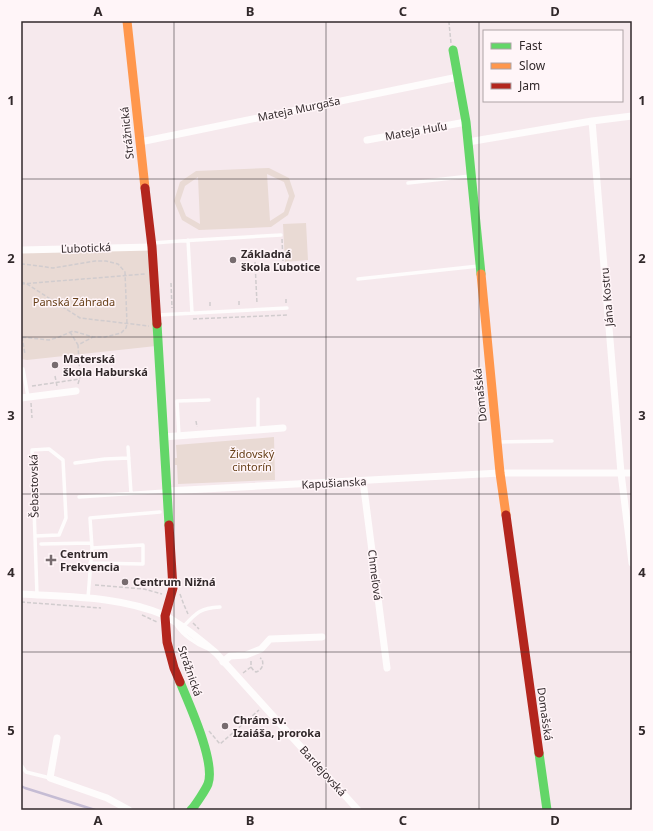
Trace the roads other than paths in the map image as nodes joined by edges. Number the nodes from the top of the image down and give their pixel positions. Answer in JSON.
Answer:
{"nodes":[{"id":1,"x":127,"y":21,"type":"edge"},
{"id":2,"x":452,"y":50,"type":"road end"},
{"id":3,"x":458,"y":77,"type":"junction"},
{"id":4,"x":632,"y":116,"type":"edge"},
{"id":5,"x":592,"y":121,"type":"junction"},
{"id":6,"x":466,"y":122,"type":"junction"},
{"id":7,"x":367,"y":140,"type":"dead end"},
{"id":8,"x":140,"y":142,"type":"junction"},
{"id":9,"x":468,"y":142,"type":"junction"},
{"id":10,"x":471,"y":176,"type":"junction"},
{"id":11,"x":408,"y":183,"type":"dead end"},
{"id":12,"x":282,"y":235,"type":"road end"},
{"id":13,"x":188,"y":240,"type":"junction"},
{"id":14,"x":151,"y":245,"type":"junction"},
{"id":15,"x":21,"y":250,"type":"edge"},
{"id":16,"x":480,"y":266,"type":"junction"},
{"id":17,"x":358,"y":279,"type":"dead end"},
{"id":18,"x":287,"y":308,"type":"dead end"},
{"id":19,"x":192,"y":313,"type":"junction"},
{"id":20,"x":156,"y":315,"type":"junction"},
{"id":21,"x":23,"y":369,"type":"dead end"},
{"id":22,"x":76,"y":391,"type":"road end"},
{"id":23,"x":26,"y":398,"type":"edge"},
{"id":24,"x":258,"y":398,"type":"dead end"},
{"id":25,"x":209,"y":400,"type":"dead end"},
{"id":26,"x":283,"y":428,"type":"dead end"},
{"id":27,"x":258,"y":429,"type":"junction"},
{"id":28,"x":179,"y":436,"type":"junction"},
{"id":29,"x":164,"y":437,"type":"junction"},
{"id":30,"x":552,"y":441,"type":"dead end"},
{"id":31,"x":497,"y":442,"type":"junction"},
{"id":32,"x":128,"y":447,"type":"dead end"},
{"id":33,"x":129,"y":458,"type":"junction"},
{"id":34,"x":75,"y":463,"type":"dead end"},
{"id":35,"x":500,"y":473,"type":"junction"},
{"id":36,"x":621,"y":473,"type":"junction"},
{"id":37,"x":632,"y":473,"type":"edge"},
{"id":38,"x":364,"y":481,"type":"junction"},
{"id":39,"x":167,"y":491,"type":"junction"},
{"id":40,"x":131,"y":493,"type":"junction"},
{"id":41,"x":79,"y":497,"type":"dead end"},
{"id":42,"x":160,"y":512,"type":"dead end"},
{"id":43,"x":35,"y":536,"type":"junction"},
{"id":44,"x":91,"y":543,"type":"junction"},
{"id":45,"x":41,"y":544,"type":"dead end"},
{"id":46,"x":92,"y":548,"type":"junction"},
{"id":47,"x":90,"y":563,"type":"junction"},
{"id":48,"x":632,"y":563,"type":"edge"},
{"id":49,"x":21,"y":594,"type":"edge"},
{"id":50,"x":37,"y":595,"type":"junction"},
{"id":51,"x":88,"y":598,"type":"junction"},
{"id":52,"x":220,"y":607,"type":"dead end"},
{"id":53,"x":165,"y":616,"type":"junction"},
{"id":54,"x":170,"y":624,"type":"junction"},
{"id":55,"x":183,"y":627,"type":"junction"},
{"id":56,"x":322,"y":637,"type":"dead end"},
{"id":57,"x":212,"y":649,"type":"junction"},
{"id":58,"x":223,"y":662,"type":"junction"},
{"id":59,"x":387,"y":668,"type":"dead end"},
{"id":60,"x":57,"y":738,"type":"dead end"},
{"id":61,"x":21,"y":766,"type":"edge"},
{"id":62,"x":50,"y":778,"type":"junction"},
{"id":63,"x":129,"y":810,"type":"edge"},
{"id":64,"x":191,"y":810,"type":"edge"},
{"id":65,"x":358,"y":810,"type":"edge"},
{"id":66,"x":547,"y":810,"type":"edge"}],
"edges":[{"from":1,"to":8,"type":"street","name":"Strážnická"},
{"from":2,"to":3,"type":"street","name":"Domašská"},
{"from":3,"to":6,"type":"street","name":"Domašská"},
{"from":3,"to":8,"type":"street","name":"Mateja Murgaša"},
{"from":4,"to":5,"type":"street"},
{"from":5,"to":9,"type":"street"},
{"from":5,"to":36,"type":"street","name":"Jána Kostru"},
{"from":6,"to":7,"type":"street","name":"Mateja Huľu"},
{"from":6,"to":9,"type":"street","name":"Domašská"},
{"from":8,"to":14,"type":"street","name":"Strážnická"},
{"from":9,"to":10,"type":"street","name":"Domašská"},
{"from":10,"to":11,"type":"lane"},
{"from":10,"to":16,"type":"street","name":"Domašská"},
{"from":12,"to":13,"type":"lane"},
{"from":13,"to":14,"type":"lane"},
{"from":13,"to":19,"type":"lane"},
{"from":14,"to":15,"type":"street","name":"Ľubotická"},
{"from":14,"to":20,"type":"street","name":"Strážnická"},
{"from":16,"to":17,"type":"lane"},
{"from":16,"to":31,"type":"street","name":"Domašská"},
{"from":18,"to":19,"type":"lane"},
{"from":19,"to":20,"type":"lane"},
{"from":20,"to":29,"type":"street","name":"Strážnická"},
{"from":21,"to":23,"type":"lane"},
{"from":22,"to":23,"type":"street"},
{"from":24,"to":27,"type":"lane"},
{"from":25,"to":28,"type":"lane"},
{"from":26,"to":27,"type":"street"},
{"from":27,"to":28,"type":"street"},
{"from":28,"to":29,"type":"street"},
{"from":29,"to":39,"type":"street","name":"Strážnická"},
{"from":30,"to":31,"type":"lane"},
{"from":31,"to":35,"type":"street","name":"Domašská"},
{"from":32,"to":33,"type":"lane"},
{"from":33,"to":34,"type":"lane"},
{"from":33,"to":40,"type":"lane"},
{"from":35,"to":36,"type":"street"},
{"from":35,"to":38,"type":"street","name":"Kapušianska"},
{"from":35,"to":66,"type":"street","name":"Domašská"},
{"from":36,"to":37,"type":"street"},
{"from":36,"to":48,"type":"street","name":"Jána Kostru"},
{"from":38,"to":39,"type":"street","name":"Kapušianska"},
{"from":38,"to":59,"type":"street","name":"Chmeľová"},
{"from":39,"to":40,"type":"lane"},
{"from":39,"to":53,"type":"street","name":"Strážnická"},
{"from":40,"to":41,"type":"lane"},
{"from":42,"to":44,"type":"lane"},
{"from":43,"to":43,"type":"lane","name":"Šebastovská"},
{"from":43,"to":50,"type":"lane","name":"Šebastovská"},
{"from":44,"to":45,"type":"lane"},
{"from":44,"to":46,"type":"lane"},
{"from":46,"to":47,"type":"lane"},
{"from":46,"to":47,"type":"lane"},
{"from":47,"to":51,"type":"lane"},
{"from":49,"to":50,"type":"street"},
{"from":50,"to":51,"type":"street"},
{"from":51,"to":53,"type":"street"},
{"from":52,"to":55,"type":"lane"},
{"from":53,"to":54,"type":"street","name":"Strážnická"},
{"from":54,"to":55,"type":"street","name":"Bardejovská"},
{"from":54,"to":57,"type":"lane"},
{"from":54,"to":64,"type":"street","name":"Strážnická"},
{"from":55,"to":57,"type":"street","name":"Bardejovská"},
{"from":56,"to":58,"type":"street"},
{"from":57,"to":58,"type":"street","name":"Bardejovská"},
{"from":58,"to":65,"type":"street","name":"Bardejovská"},
{"from":60,"to":62,"type":"street"},
{"from":61,"to":62,"type":"lane"},
{"from":62,"to":63,"type":"street"}]}
